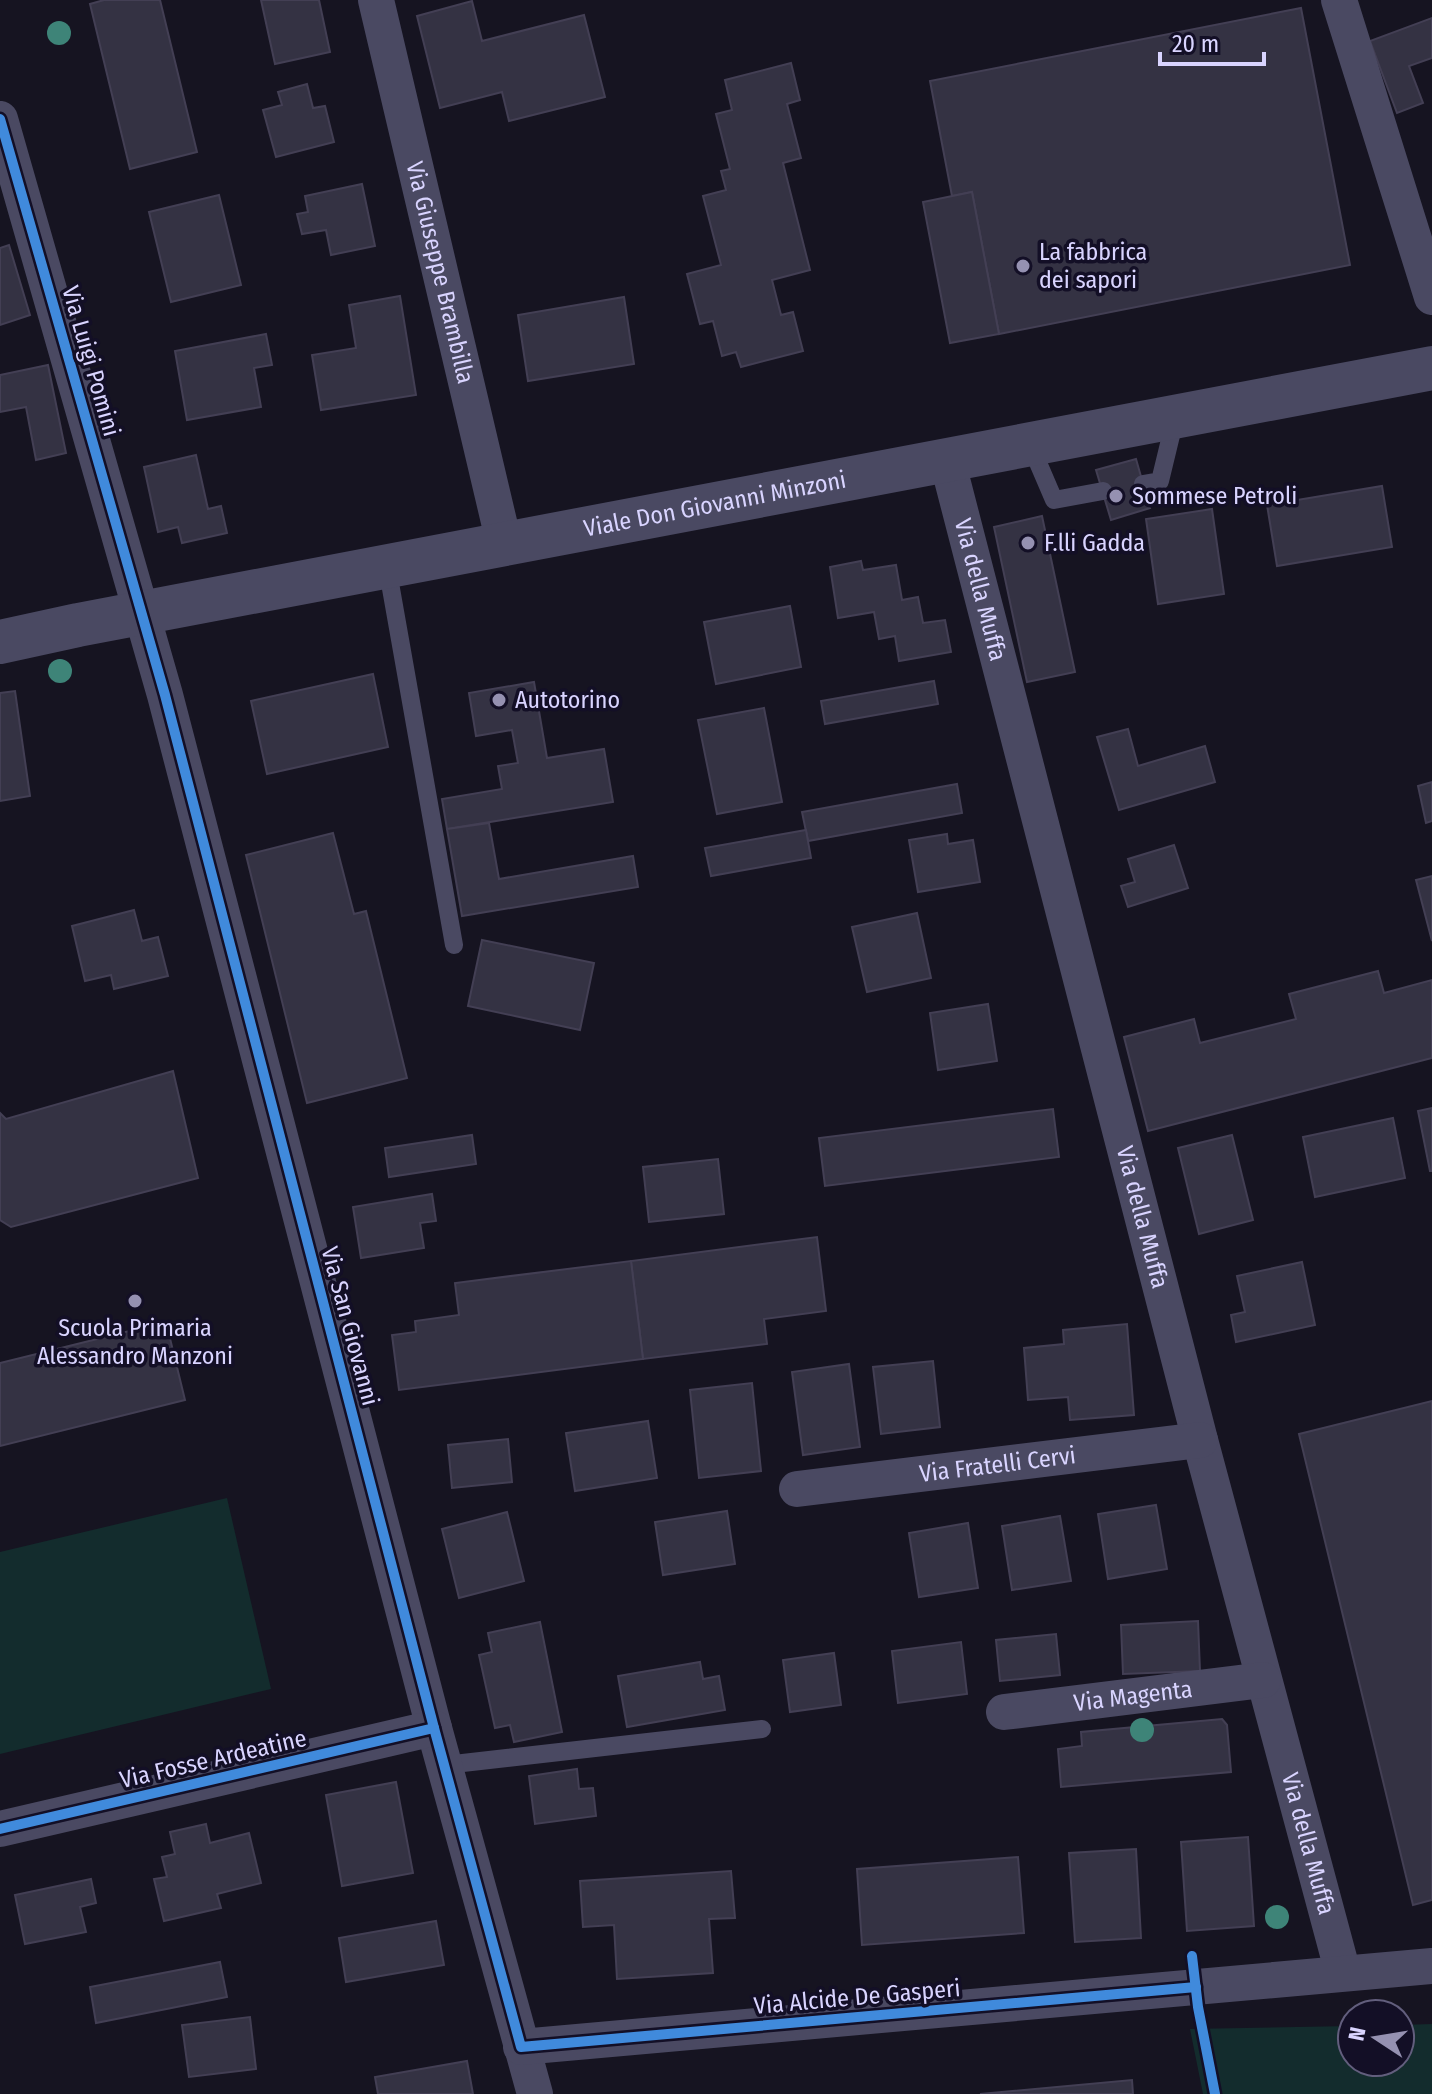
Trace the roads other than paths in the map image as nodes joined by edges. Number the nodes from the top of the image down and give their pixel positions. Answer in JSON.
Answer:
{"nodes":[{"id":1,"x":376,"y":0,"type":"edge"},
{"id":2,"x":1339,"y":0,"type":"edge"},
{"id":3,"x":0,"y":119,"type":"edge"},
{"id":4,"x":1432,"y":297,"type":"edge"},
{"id":5,"x":1432,"y":368,"type":"edge"},
{"id":6,"x":1175,"y":416,"type":"junction"},
{"id":7,"x":1030,"y":444,"type":"junction"},
{"id":8,"x":947,"y":460,"type":"junction"},
{"id":9,"x":1143,"y":484,"type":"dead end"},
{"id":10,"x":1103,"y":491,"type":"dead end"},
{"id":11,"x":504,"y":543,"type":"junction"},
{"id":12,"x":387,"y":566,"type":"junction"},
{"id":13,"x":142,"y":613,"type":"junction"},
{"id":14,"x":0,"y":642,"type":"edge"},
{"id":15,"x":454,"y":945,"type":"dead end"},
{"id":16,"x":1200,"y":1440,"type":"junction"},
{"id":17,"x":797,"y":1489,"type":"dead end"},
{"id":18,"x":1263,"y":1680,"type":"junction"},
{"id":19,"x":1004,"y":1712,"type":"dead end"},
{"id":20,"x":434,"y":1728,"type":"junction"},
{"id":21,"x":762,"y":1729,"type":"dead end"},
{"id":22,"x":445,"y":1765,"type":"junction"},
{"id":23,"x":0,"y":1829,"type":"edge"},
{"id":24,"x":1432,"y":1966,"type":"edge"},
{"id":25,"x":1343,"y":1973,"type":"junction"},
{"id":26,"x":521,"y":2047,"type":"junction"},
{"id":27,"x":535,"y":2094,"type":"edge"}],
"edges":[{"from":1,"to":11,"type":"street","name":"Via Giuseppe Brambilla"},
{"from":2,"to":4,"type":"street"},
{"from":3,"to":13,"type":"street","name":"Via Luigi Pomini"},
{"from":5,"to":6,"type":"street","name":"Viale Don Giovanni Minzoni"},
{"from":6,"to":7,"type":"street","name":"Viale Don Giovanni Minzoni"},
{"from":6,"to":9,"type":"lane"},
{"from":7,"to":8,"type":"street","name":"Viale Don Giovanni Minzoni"},
{"from":7,"to":10,"type":"lane"},
{"from":8,"to":11,"type":"street","name":"Viale Don Giovanni Minzoni"},
{"from":8,"to":16,"type":"street","name":"Via della Muffa"},
{"from":11,"to":12,"type":"street","name":"Viale Don Giovanni Minzoni"},
{"from":12,"to":13,"type":"street","name":"Viale Don Giovanni Minzoni"},
{"from":12,"to":15,"type":"lane"},
{"from":13,"to":14,"type":"street","name":"Viale Don Giovanni Minzoni"},
{"from":13,"to":20,"type":"street","name":"Via San Giovanni"},
{"from":16,"to":17,"type":"street","name":"Via Fratelli Cervi"},
{"from":16,"to":18,"type":"street","name":"Via della Muffa"},
{"from":18,"to":19,"type":"street","name":"Via Magenta"},
{"from":18,"to":25,"type":"street","name":"Via della Muffa"},
{"from":20,"to":22,"type":"street","name":"Via San Giovanni"},
{"from":20,"to":23,"type":"street","name":"Via Fosse Ardeatine"},
{"from":21,"to":22,"type":"lane"},
{"from":22,"to":26,"type":"street","name":"Via San Giovanni"},
{"from":24,"to":25,"type":"street","name":"Via Alcide De Gasperi"},
{"from":25,"to":26,"type":"street","name":"Via Alcide De Gasperi"},
{"from":26,"to":27,"type":"street","name":"Via San Giovanni"}]}
